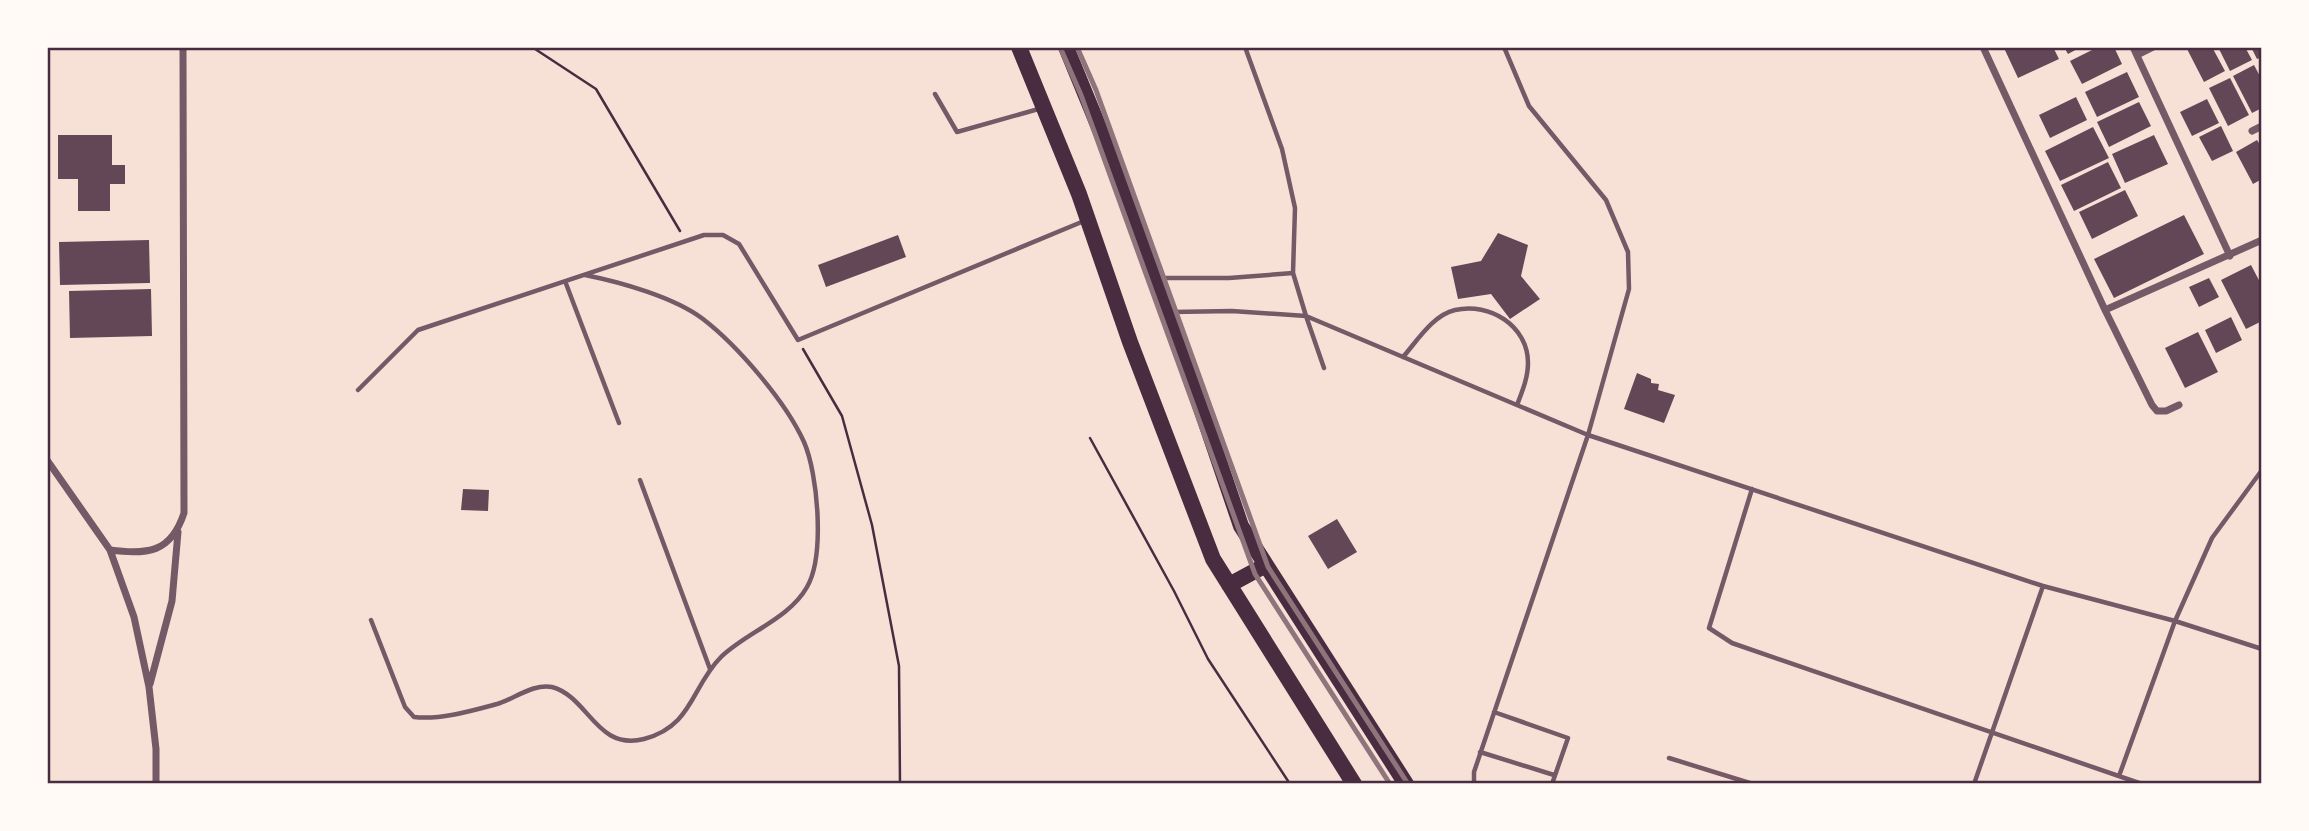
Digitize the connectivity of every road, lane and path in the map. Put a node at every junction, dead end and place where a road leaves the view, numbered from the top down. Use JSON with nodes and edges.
{"nodes":[{"id":1,"x":183,"y":47,"type":"edge"},
{"id":2,"x":532,"y":47,"type":"edge"},
{"id":3,"x":1020,"y":47,"type":"edge"},
{"id":4,"x":1066,"y":47,"type":"edge"},
{"id":5,"x":1245,"y":47,"type":"edge"},
{"id":6,"x":1504,"y":47,"type":"edge"},
{"id":7,"x":1983,"y":47,"type":"edge"},
{"id":8,"x":2154,"y":47,"type":"edge"},
{"id":9,"x":2135,"y":51,"type":"edge"},
{"id":10,"x":935,"y":94,"type":"dead end"},
{"id":11,"x":1044,"y":107,"type":"junction"},
{"id":12,"x":2262,"y":126,"type":"edge"},
{"id":13,"x":2252,"y":131,"type":"dead end"},
{"id":14,"x":1088,"y":220,"type":"junction"},
{"id":15,"x":2262,"y":240,"type":"edge"},
{"id":16,"x":685,"y":241,"type":"junction"},
{"id":17,"x":2230,"y":256,"type":"junction"},
{"id":18,"x":1293,"y":273,"type":"junction"},
{"id":19,"x":585,"y":275,"type":"junction"},
{"id":20,"x":1157,"y":278,"type":"junction"},
{"id":21,"x":565,"y":281,"type":"junction"},
{"id":22,"x":2105,"y":310,"type":"junction"},
{"id":23,"x":1168,"y":312,"type":"junction"},
{"id":24,"x":1306,"y":316,"type":"junction"},
{"id":25,"x":798,"y":340,"type":"junction"},
{"id":26,"x":1403,"y":357,"type":"junction"},
{"id":27,"x":1324,"y":368,"type":"dead end"},
{"id":28,"x":358,"y":390,"type":"dead end"},
{"id":29,"x":1517,"y":405,"type":"junction"},
{"id":30,"x":2179,"y":405,"type":"dead end"},
{"id":31,"x":619,"y":423,"type":"dead end"},
{"id":32,"x":1588,"y":435,"type":"junction"},
{"id":33,"x":1090,"y":438,"type":"dead end"},
{"id":34,"x":47,"y":460,"type":"edge"},
{"id":35,"x":2262,"y":470,"type":"edge"},
{"id":36,"x":640,"y":480,"type":"dead end"},
{"id":37,"x":1752,"y":489,"type":"junction"},
{"id":38,"x":178,"y":531,"type":"junction"},
{"id":39,"x":110,"y":550,"type":"junction"},
{"id":40,"x":1266,"y":565,"type":"junction"},
{"id":41,"x":1229,"y":585,"type":"junction"},
{"id":42,"x":2043,"y":586,"type":"junction"},
{"id":43,"x":371,"y":620,"type":"dead end"},
{"id":44,"x":2175,"y":621,"type":"junction"},
{"id":45,"x":2262,"y":649,"type":"edge"},
{"id":46,"x":711,"y":670,"type":"junction"},
{"id":47,"x":149,"y":687,"type":"junction"},
{"id":48,"x":1494,"y":712,"type":"junction"},
{"id":49,"x":1993,"y":734,"type":"junction"},
{"id":50,"x":1480,"y":752,"type":"junction"},
{"id":51,"x":1669,"y":758,"type":"dead end"},
{"id":52,"x":1554,"y":775,"type":"junction"},
{"id":53,"x":2119,"y":776,"type":"junction"},
{"id":54,"x":156,"y":784,"type":"edge"},
{"id":55,"x":900,"y":784,"type":"edge"},
{"id":56,"x":1290,"y":784,"type":"edge"},
{"id":57,"x":1354,"y":784,"type":"edge"},
{"id":58,"x":1406,"y":784,"type":"edge"},
{"id":59,"x":1474,"y":784,"type":"edge"},
{"id":60,"x":1552,"y":784,"type":"edge"},
{"id":61,"x":1753,"y":784,"type":"edge"},
{"id":62,"x":1975,"y":784,"type":"edge"},
{"id":63,"x":2142,"y":784,"type":"edge"}],
"edges":[{"from":1,"to":38,"type":"street"},
{"from":2,"to":16,"type":"path"},
{"from":3,"to":11,"type":"main road"},
{"from":4,"to":20,"type":"main road"},
{"from":5,"to":18,"type":"lane"},
{"from":6,"to":32,"type":"lane"},
{"from":7,"to":22,"type":"street"},
{"from":8,"to":9,"type":"street"},
{"from":9,"to":17,"type":"street"},
{"from":10,"to":11,"type":"lane"},
{"from":11,"to":14,"type":"main road"},
{"from":12,"to":13,"type":"street"},
{"from":14,"to":25,"type":"lane"},
{"from":14,"to":41,"type":"main road"},
{"from":15,"to":17,"type":"street"},
{"from":16,"to":19,"type":"lane"},
{"from":16,"to":25,"type":"lane"},
{"from":17,"to":22,"type":"street"},
{"from":18,"to":20,"type":"lane"},
{"from":18,"to":24,"type":"lane"},
{"from":19,"to":21,"type":"lane"},
{"from":19,"to":46,"type":"lane"},
{"from":20,"to":23,"type":"main road"},
{"from":21,"to":28,"type":"lane"},
{"from":21,"to":31,"type":"lane"},
{"from":22,"to":30,"type":"street"},
{"from":23,"to":24,"type":"lane"},
{"from":23,"to":40,"type":"main road"},
{"from":24,"to":26,"type":"lane"},
{"from":24,"to":27,"type":"lane"},
{"from":25,"to":55,"type":"path"},
{"from":26,"to":29,"type":"lane"},
{"from":26,"to":29,"type":"lane"},
{"from":29,"to":32,"type":"lane"},
{"from":32,"to":37,"type":"lane"},
{"from":32,"to":48,"type":"lane"},
{"from":33,"to":56,"type":"path"},
{"from":34,"to":39,"type":"street"},
{"from":35,"to":44,"type":"lane"},
{"from":36,"to":46,"type":"lane"},
{"from":37,"to":42,"type":"lane"},
{"from":37,"to":49,"type":"lane"},
{"from":38,"to":39,"type":"street"},
{"from":38,"to":47,"type":"street"},
{"from":39,"to":47,"type":"street"},
{"from":40,"to":41,"type":"main road"},
{"from":40,"to":58,"type":"main road"},
{"from":41,"to":57,"type":"main road"},
{"from":42,"to":44,"type":"lane"},
{"from":42,"to":49,"type":"lane"},
{"from":43,"to":46,"type":"lane"},
{"from":44,"to":45,"type":"lane"},
{"from":44,"to":53,"type":"lane"},
{"from":47,"to":54,"type":"street"},
{"from":48,"to":50,"type":"lane"},
{"from":48,"to":52,"type":"lane"},
{"from":49,"to":53,"type":"lane"},
{"from":49,"to":62,"type":"lane"},
{"from":50,"to":52,"type":"lane"},
{"from":50,"to":59,"type":"lane"},
{"from":51,"to":61,"type":"lane"},
{"from":52,"to":60,"type":"lane"},
{"from":53,"to":63,"type":"lane"}]}
